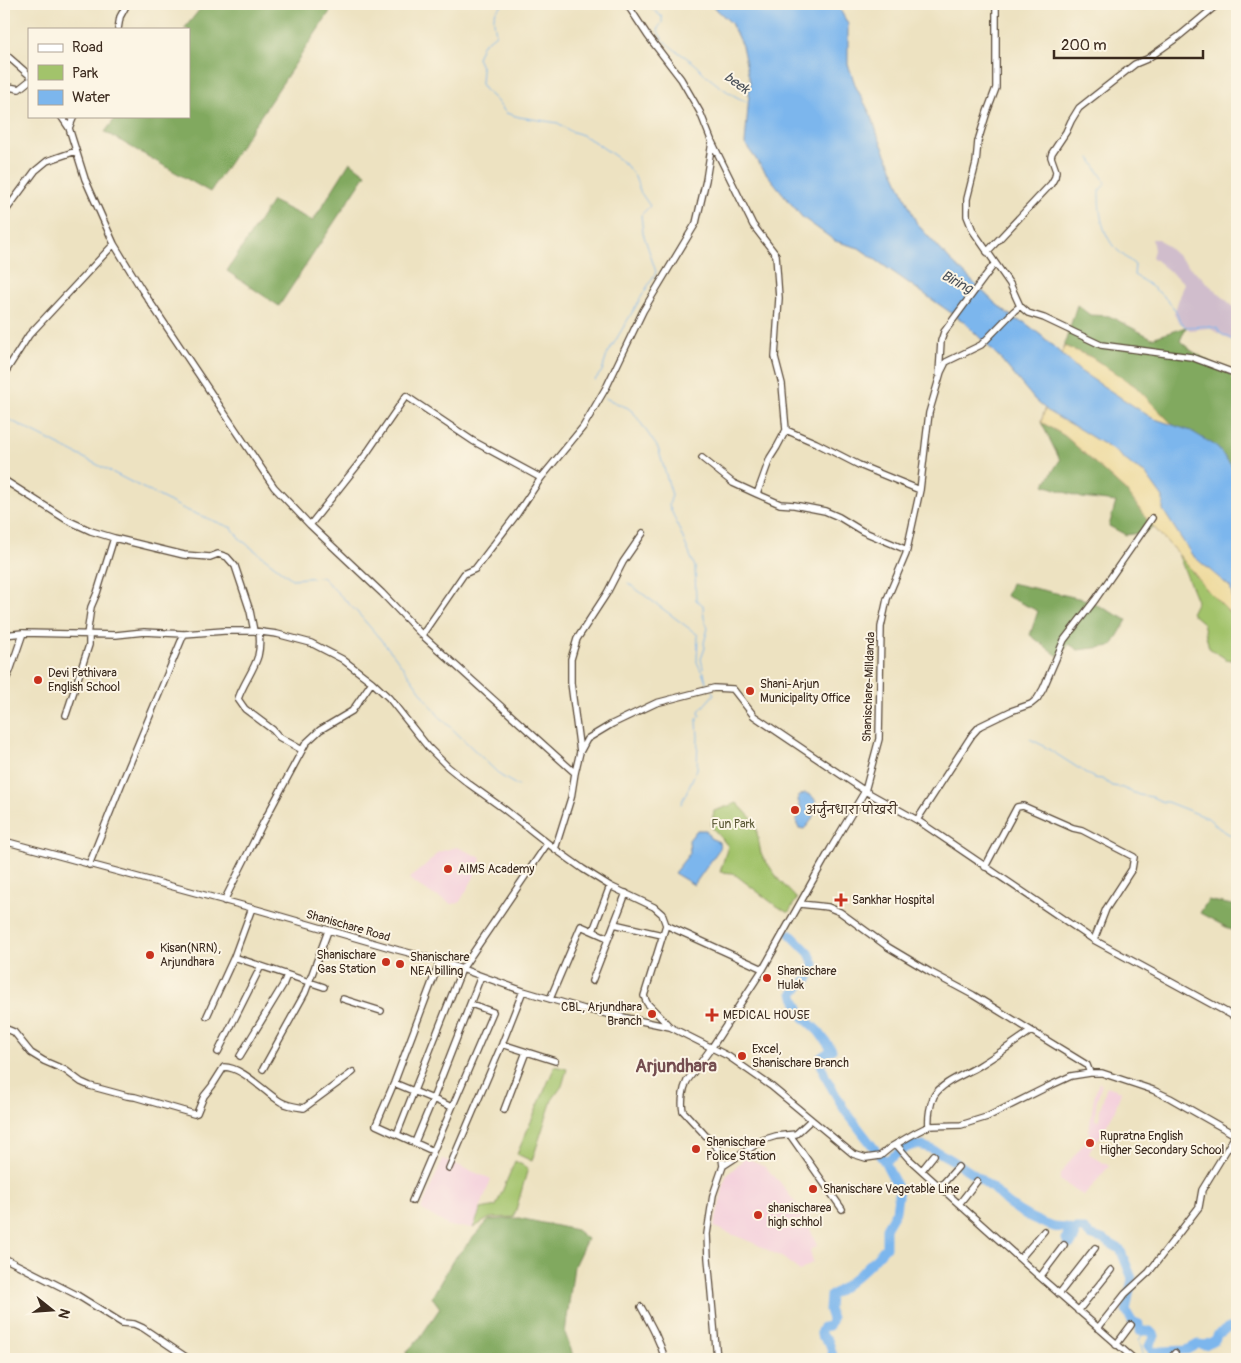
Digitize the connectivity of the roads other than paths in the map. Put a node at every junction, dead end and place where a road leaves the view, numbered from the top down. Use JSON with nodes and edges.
{"nodes":[{"id":1,"x":127,"y":4,"type":"edge"},
{"id":2,"x":627,"y":4,"type":"edge"},
{"id":3,"x":996,"y":4,"type":"edge"},
{"id":4,"x":1218,"y":4,"type":"edge"},
{"id":5,"x":118,"y":28,"type":"edge"},
{"id":6,"x":4,"y":53,"type":"edge"},
{"id":7,"x":28,"y":74,"type":"edge"},
{"id":8,"x":28,"y":83,"type":"edge"},
{"id":9,"x":4,"y":86,"type":"edge"},
{"id":10,"x":62,"y":118,"type":"edge"},
{"id":11,"x":73,"y":118,"type":"edge"},
{"id":12,"x":69,"y":128,"type":"junction"},
{"id":13,"x":712,"y":142,"type":"junction"},
{"id":14,"x":76,"y":151,"type":"junction"},
{"id":15,"x":4,"y":213,"type":"edge"},
{"id":16,"x":114,"y":244,"type":"junction"},
{"id":17,"x":987,"y":252,"type":"junction"},
{"id":18,"x":995,"y":263,"type":"junction"},
{"id":19,"x":1020,"y":306,"type":"junction"},
{"id":20,"x":4,"y":374,"type":"edge"},
{"id":21,"x":1237,"y":374,"type":"edge"},
{"id":22,"x":938,"y":383,"type":"junction"},
{"id":23,"x":786,"y":430,"type":"junction"},
{"id":24,"x":702,"y":458,"type":"dead end"},
{"id":25,"x":541,"y":478,"type":"junction"},
{"id":26,"x":4,"y":480,"type":"edge"},
{"id":27,"x":920,"y":490,"type":"junction"},
{"id":28,"x":757,"y":494,"type":"junction"},
{"id":29,"x":1152,"y":518,"type":"dead end"},
{"id":30,"x":310,"y":525,"type":"junction"},
{"id":31,"x":644,"y":533,"type":"dead end"},
{"id":32,"x":114,"y":538,"type":"junction"},
{"id":33,"x":907,"y":550,"type":"junction"},
{"id":34,"x":257,"y":631,"type":"junction"},
{"id":35,"x":24,"y":633,"type":"junction"},
{"id":36,"x":184,"y":634,"type":"junction"},
{"id":37,"x":4,"y":635,"type":"edge"},
{"id":38,"x":88,"y":635,"type":"junction"},
{"id":39,"x":422,"y":635,"type":"junction"},
{"id":40,"x":372,"y":682,"type":"junction"},
{"id":41,"x":4,"y":683,"type":"edge"},
{"id":42,"x":66,"y":715,"type":"dead end"},
{"id":43,"x":302,"y":750,"type":"junction"},
{"id":44,"x":580,"y":752,"type":"junction"},
{"id":45,"x":574,"y":773,"type":"junction"},
{"id":46,"x":865,"y":791,"type":"junction"},
{"id":47,"x":917,"y":820,"type":"junction"},
{"id":48,"x":4,"y":841,"type":"edge"},
{"id":49,"x":547,"y":844,"type":"junction"},
{"id":50,"x":555,"y":849,"type":"junction"},
{"id":51,"x":90,"y":865,"type":"junction"},
{"id":52,"x":985,"y":866,"type":"junction"},
{"id":53,"x":610,"y":886,"type":"junction"},
{"id":54,"x":626,"y":893,"type":"junction"},
{"id":55,"x":224,"y":901,"type":"junction"},
{"id":56,"x":800,"y":904,"type":"junction"},
{"id":57,"x":252,"y":908,"type":"junction"},
{"id":58,"x":614,"y":924,"type":"junction"},
{"id":59,"x":666,"y":926,"type":"junction"},
{"id":60,"x":328,"y":931,"type":"junction"},
{"id":61,"x":593,"y":931,"type":"junction"},
{"id":62,"x":662,"y":935,"type":"junction"},
{"id":63,"x":608,"y":938,"type":"junction"},
{"id":64,"x":1094,"y":940,"type":"junction"},
{"id":65,"x":234,"y":957,"type":"junction"},
{"id":66,"x":440,"y":961,"type":"junction"},
{"id":67,"x":261,"y":966,"type":"junction"},
{"id":68,"x":763,"y":968,"type":"junction"},
{"id":69,"x":462,"y":969,"type":"junction"},
{"id":70,"x":287,"y":974,"type":"junction"},
{"id":71,"x":482,"y":976,"type":"junction"},
{"id":72,"x":592,"y":981,"type":"dead end"},
{"id":73,"x":310,"y":982,"type":"junction"},
{"id":74,"x":324,"y":987,"type":"dead end"},
{"id":75,"x":523,"y":991,"type":"junction"},
{"id":76,"x":343,"y":998,"type":"dead end"},
{"id":77,"x":550,"y":999,"type":"junction"},
{"id":78,"x":471,"y":1004,"type":"junction"},
{"id":79,"x":381,"y":1011,"type":"dead end"},
{"id":80,"x":207,"y":1016,"type":"dead end"},
{"id":81,"x":1237,"y":1018,"type":"edge"},
{"id":82,"x":670,"y":1027,"type":"junction"},
{"id":83,"x":4,"y":1028,"type":"edge"},
{"id":84,"x":1031,"y":1032,"type":"junction"},
{"id":85,"x":502,"y":1044,"type":"junction"},
{"id":86,"x":712,"y":1047,"type":"junction"},
{"id":87,"x":218,"y":1052,"type":"dead end"},
{"id":88,"x":526,"y":1052,"type":"junction"},
{"id":89,"x":240,"y":1056,"type":"dead end"},
{"id":90,"x":555,"y":1062,"type":"dead end"},
{"id":91,"x":263,"y":1069,"type":"dead end"},
{"id":92,"x":353,"y":1072,"type":"dead end"},
{"id":93,"x":1090,"y":1073,"type":"junction"},
{"id":94,"x":394,"y":1083,"type":"junction"},
{"id":95,"x":414,"y":1092,"type":"junction"},
{"id":96,"x":433,"y":1099,"type":"junction"},
{"id":97,"x":452,"y":1107,"type":"junction"},
{"id":98,"x":504,"y":1110,"type":"dead end"},
{"id":99,"x":811,"y":1120,"type":"junction"},
{"id":100,"x":929,"y":1126,"type":"junction"},
{"id":101,"x":397,"y":1134,"type":"junction"},
{"id":102,"x":790,"y":1135,"type":"junction"},
{"id":103,"x":1236,"y":1136,"type":"edge"},
{"id":104,"x":415,"y":1142,"type":"junction"},
{"id":105,"x":896,"y":1144,"type":"junction"},
{"id":106,"x":433,"y":1150,"type":"junction"},
{"id":107,"x":934,"y":1155,"type":"dead end"},
{"id":108,"x":723,"y":1166,"type":"junction"},
{"id":109,"x":958,"y":1167,"type":"dead end"},
{"id":110,"x":449,"y":1168,"type":"dead end"},
{"id":111,"x":922,"y":1170,"type":"junction"},
{"id":112,"x":977,"y":1181,"type":"dead end"},
{"id":113,"x":940,"y":1187,"type":"junction"},
{"id":114,"x":412,"y":1201,"type":"dead end"},
{"id":115,"x":959,"y":1204,"type":"junction"},
{"id":116,"x":842,"y":1210,"type":"dead end"},
{"id":117,"x":1044,"y":1231,"type":"dead end"},
{"id":118,"x":1064,"y":1245,"type":"dead end"},
{"id":119,"x":1095,"y":1248,"type":"dead end"},
{"id":120,"x":4,"y":1258,"type":"edge"},
{"id":121,"x":1020,"y":1259,"type":"junction"},
{"id":122,"x":1111,"y":1270,"type":"dead end"},
{"id":123,"x":1040,"y":1277,"type":"junction"},
{"id":124,"x":1059,"y":1294,"type":"junction"},
{"id":125,"x":641,"y":1307,"type":"dead end"},
{"id":126,"x":1078,"y":1311,"type":"junction"},
{"id":127,"x":1132,"y":1325,"type":"dead end"},
{"id":128,"x":1098,"y":1328,"type":"junction"},
{"id":129,"x":1116,"y":1345,"type":"junction"},
{"id":130,"x":1175,"y":1353,"type":"dead end"},
{"id":131,"x":189,"y":1359,"type":"edge"},
{"id":132,"x":665,"y":1359,"type":"edge"},
{"id":133,"x":717,"y":1359,"type":"edge"},
{"id":134,"x":1134,"y":1359,"type":"edge"},
{"id":135,"x":1170,"y":1359,"type":"edge"}],
"edges":[{"from":1,"to":5,"type":"street"},
{"from":2,"to":13,"type":"street"},
{"from":3,"to":17,"type":"street"},
{"from":4,"to":17,"type":"street"},
{"from":6,"to":7,"type":"street"},
{"from":8,"to":9,"type":"street"},
{"from":10,"to":12,"type":"street"},
{"from":11,"to":12,"type":"street"},
{"from":12,"to":14,"type":"street"},
{"from":13,"to":23,"type":"street"},
{"from":13,"to":25,"type":"street"},
{"from":14,"to":15,"type":"street"},
{"from":14,"to":16,"type":"street"},
{"from":16,"to":20,"type":"street"},
{"from":16,"to":30,"type":"street"},
{"from":17,"to":18,"type":"street"},
{"from":18,"to":19,"type":"street"},
{"from":18,"to":22,"type":"street"},
{"from":19,"to":21,"type":"street"},
{"from":19,"to":22,"type":"street","name":"Shanischare-Milldanda"},
{"from":22,"to":27,"type":"street","name":"Shanischare-Milldanda"},
{"from":23,"to":27,"type":"street"},
{"from":23,"to":28,"type":"street"},
{"from":24,"to":28,"type":"street"},
{"from":25,"to":30,"type":"street"},
{"from":25,"to":39,"type":"street"},
{"from":26,"to":32,"type":"street"},
{"from":27,"to":33,"type":"street","name":"Shanischare-Milldanda"},
{"from":28,"to":33,"type":"street"},
{"from":29,"to":47,"type":"street"},
{"from":30,"to":39,"type":"street"},
{"from":31,"to":44,"type":"street"},
{"from":32,"to":34,"type":"street"},
{"from":32,"to":38,"type":"street"},
{"from":33,"to":46,"type":"street","name":"Shanischare-Milldanda"},
{"from":34,"to":36,"type":"street"},
{"from":34,"to":40,"type":"street"},
{"from":34,"to":43,"type":"street"},
{"from":35,"to":37,"type":"street"},
{"from":35,"to":38,"type":"street"},
{"from":35,"to":41,"type":"street"},
{"from":36,"to":38,"type":"street"},
{"from":36,"to":51,"type":"street"},
{"from":38,"to":42,"type":"street"},
{"from":39,"to":45,"type":"street"},
{"from":40,"to":43,"type":"street"},
{"from":40,"to":49,"type":"street"},
{"from":43,"to":55,"type":"street"},
{"from":44,"to":45,"type":"street"},
{"from":44,"to":46,"type":"street"},
{"from":45,"to":50,"type":"street"},
{"from":46,"to":47,"type":"street"},
{"from":46,"to":56,"type":"street","name":"Shanischare-Milldanda"},
{"from":47,"to":52,"type":"street"},
{"from":48,"to":51,"type":"street","name":"Shanischare Road"},
{"from":49,"to":50,"type":"street"},
{"from":49,"to":69,"type":"street"},
{"from":50,"to":53,"type":"street"},
{"from":51,"to":55,"type":"street","name":"Shanischare Road"},
{"from":52,"to":64,"type":"street"},
{"from":52,"to":64,"type":"street"},
{"from":53,"to":54,"type":"street"},
{"from":53,"to":61,"type":"street"},
{"from":54,"to":58,"type":"street"},
{"from":54,"to":59,"type":"street"},
{"from":55,"to":57,"type":"street","name":"Shanischare Road"},
{"from":56,"to":68,"type":"street","name":"Shanischare-Milldanda"},
{"from":56,"to":84,"type":"street"},
{"from":57,"to":60,"type":"street","name":"Shanischare Road"},
{"from":57,"to":65,"type":"street"},
{"from":58,"to":62,"type":"street"},
{"from":58,"to":63,"type":"street"},
{"from":59,"to":62,"type":"street"},
{"from":59,"to":68,"type":"street"},
{"from":60,"to":66,"type":"street","name":"Shanischare Road"},
{"from":60,"to":73,"type":"street"},
{"from":61,"to":63,"type":"street"},
{"from":61,"to":77,"type":"street"},
{"from":62,"to":82,"type":"street"},
{"from":63,"to":72,"type":"street"},
{"from":64,"to":81,"type":"street"},
{"from":65,"to":67,"type":"street"},
{"from":65,"to":80,"type":"street"},
{"from":66,"to":69,"type":"street","name":"Shanischare Road"},
{"from":66,"to":94,"type":"street"},
{"from":67,"to":70,"type":"street"},
{"from":67,"to":87,"type":"street"},
{"from":68,"to":86,"type":"street","name":"Shanischare-Milldanda"},
{"from":69,"to":71,"type":"street","name":"Shanischare Road"},
{"from":69,"to":95,"type":"street"},
{"from":70,"to":73,"type":"street"},
{"from":70,"to":89,"type":"street"},
{"from":71,"to":75,"type":"street","name":"Shanischare Road"},
{"from":71,"to":78,"type":"street"},
{"from":73,"to":74,"type":"street"},
{"from":73,"to":91,"type":"street"},
{"from":75,"to":77,"type":"street","name":"Shanischare Road"},
{"from":75,"to":85,"type":"street"},
{"from":76,"to":79,"type":"street"},
{"from":77,"to":82,"type":"street","name":"Shanischare Road"},
{"from":78,"to":96,"type":"street"},
{"from":78,"to":97,"type":"street"},
{"from":82,"to":86,"type":"street","name":"Shanischare Road"},
{"from":83,"to":92,"type":"street"},
{"from":84,"to":93,"type":"street"},
{"from":84,"to":100,"type":"street"},
{"from":85,"to":88,"type":"street"},
{"from":85,"to":110,"type":"street"},
{"from":86,"to":99,"type":"street","name":"Shanischare Road"},
{"from":86,"to":108,"type":"street","name":"Shanischare-Milldanda"},
{"from":88,"to":90,"type":"street"},
{"from":88,"to":98,"type":"street"},
{"from":93,"to":100,"type":"street"},
{"from":93,"to":103,"type":"street"},
{"from":94,"to":95,"type":"street"},
{"from":94,"to":101,"type":"street"},
{"from":95,"to":96,"type":"street"},
{"from":95,"to":101,"type":"street"},
{"from":96,"to":97,"type":"street"},
{"from":96,"to":104,"type":"street"},
{"from":97,"to":106,"type":"street"},
{"from":99,"to":102,"type":"street"},
{"from":99,"to":105,"type":"street","name":"Shanischare Road"},
{"from":100,"to":105,"type":"street","name":"Shanischare Road"},
{"from":101,"to":104,"type":"street"},
{"from":102,"to":108,"type":"street"},
{"from":102,"to":116,"type":"street"},
{"from":103,"to":128,"type":"street"},
{"from":104,"to":106,"type":"street"},
{"from":105,"to":111,"type":"street"},
{"from":106,"to":114,"type":"street"},
{"from":107,"to":111,"type":"street"},
{"from":108,"to":133,"type":"street"},
{"from":109,"to":113,"type":"street"},
{"from":111,"to":113,"type":"street"},
{"from":112,"to":115,"type":"street"},
{"from":113,"to":115,"type":"street"},
{"from":115,"to":121,"type":"street"},
{"from":117,"to":121,"type":"street"},
{"from":118,"to":123,"type":"street"},
{"from":119,"to":124,"type":"street"},
{"from":120,"to":131,"type":"street"},
{"from":121,"to":123,"type":"street"},
{"from":122,"to":126,"type":"street"},
{"from":123,"to":124,"type":"street"},
{"from":124,"to":126,"type":"street"},
{"from":125,"to":132,"type":"street"},
{"from":126,"to":128,"type":"street"},
{"from":127,"to":129,"type":"street"},
{"from":128,"to":129,"type":"street"},
{"from":129,"to":134,"type":"street"},
{"from":130,"to":135,"type":"street"}]}
